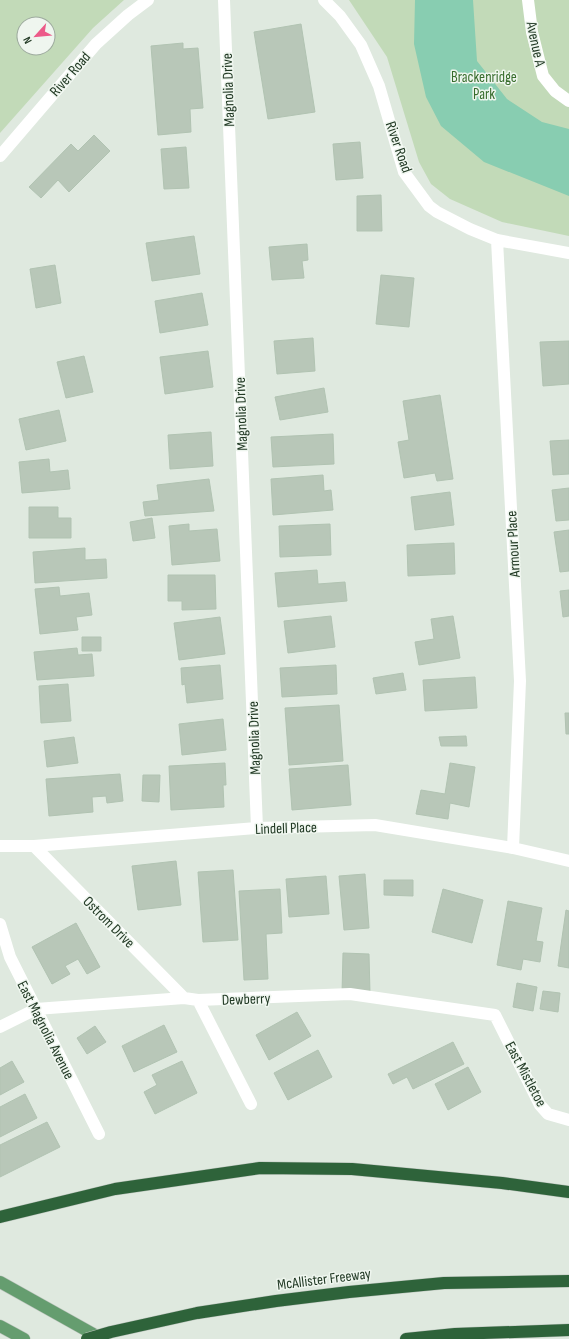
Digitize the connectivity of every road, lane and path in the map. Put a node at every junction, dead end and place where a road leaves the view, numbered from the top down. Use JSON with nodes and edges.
{"nodes":[{"id":1,"x":148,"y":0,"type":"edge"},
{"id":2,"x":224,"y":0,"type":"edge"},
{"id":3,"x":324,"y":0,"type":"edge"},
{"id":4,"x":528,"y":0,"type":"edge"},
{"id":5,"x":569,"y":101,"type":"edge"},
{"id":6,"x":0,"y":156,"type":"edge"},
{"id":7,"x":497,"y":240,"type":"junction"},
{"id":8,"x":569,"y":253,"type":"edge"},
{"id":9,"x":257,"y":828,"type":"junction"},
{"id":10,"x":0,"y":846,"type":"edge"},
{"id":11,"x":34,"y":846,"type":"junction"},
{"id":12,"x":513,"y":848,"type":"junction"},
{"id":13,"x":569,"y":862,"type":"edge"},
{"id":14,"x":0,"y":924,"type":"edge"},
{"id":15,"x":184,"y":998,"type":"junction"},
{"id":16,"x":198,"y":1000,"type":"junction"},
{"id":17,"x":36,"y":1009,"type":"junction"},
{"id":18,"x":495,"y":1015,"type":"joint"},
{"id":19,"x":0,"y":1027,"type":"edge"},
{"id":20,"x":251,"y":1104,"type":"dead end"},
{"id":21,"x":569,"y":1120,"type":"edge"},
{"id":22,"x":99,"y":1134,"type":"dead end"},
{"id":23,"x":569,"y":1192,"type":"edge"},
{"id":24,"x":0,"y":1217,"type":"edge"},
{"id":25,"x":569,"y":1281,"type":"edge"},
{"id":26,"x":0,"y":1282,"type":"edge"},
{"id":27,"x":0,"y":1326,"type":"edge"},
{"id":28,"x":569,"y":1330,"type":"edge"},
{"id":29,"x":24,"y":1339,"type":"edge"},
{"id":30,"x":87,"y":1339,"type":"edge"},
{"id":31,"x":102,"y":1339,"type":"edge"},
{"id":32,"x":406,"y":1339,"type":"edge"}],
"edges":[{"from":1,"to":6,"type":"street","name":"River Road"},
{"from":2,"to":9,"type":"street","name":"Magnolia Drive"},
{"from":3,"to":7,"type":"street","name":"River Road"},
{"from":4,"to":5,"type":"street","name":"Avenue A"},
{"from":7,"to":8,"type":"street","name":"River Road"},
{"from":7,"to":12,"type":"street","name":"Armour Place"},
{"from":9,"to":11,"type":"street","name":"Lindell Place"},
{"from":9,"to":12,"type":"street","name":"Lindell Place"},
{"from":10,"to":11,"type":"street","name":"Lindell Place"},
{"from":11,"to":15,"type":"street","name":"Ostrom Drive"},
{"from":12,"to":13,"type":"street","name":"Lindell Place"},
{"from":14,"to":17,"type":"street","name":"East Magnolia Avenue"},
{"from":15,"to":16,"type":"street","name":"Dewberry"},
{"from":15,"to":17,"type":"street","name":"Dewberry"},
{"from":16,"to":18,"type":"street","name":"Dewberry"},
{"from":16,"to":20,"type":"street"},
{"from":17,"to":19,"type":"street","name":"Dewberry"},
{"from":17,"to":22,"type":"street","name":"East Magnolia Avenue"},
{"from":18,"to":21,"type":"street","name":"East Mistletoe"},
{"from":23,"to":24,"type":"highway"},
{"from":25,"to":30,"type":"highway","name":"McAllister Freeway","bridge":true},
{"from":26,"to":31,"type":"main road"},
{"from":27,"to":29,"type":"main road"},
{"from":28,"to":32,"type":"highway"}]}
